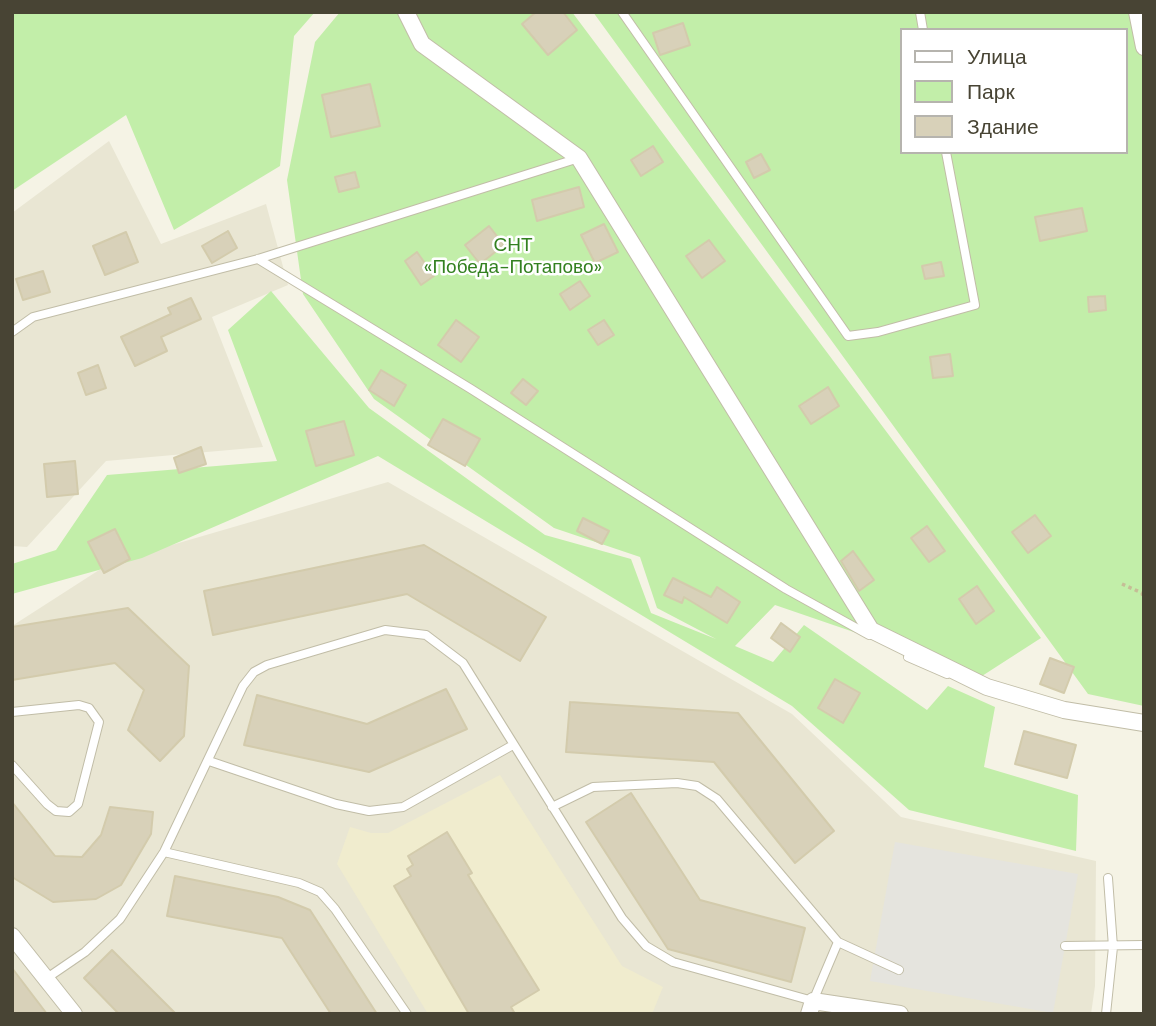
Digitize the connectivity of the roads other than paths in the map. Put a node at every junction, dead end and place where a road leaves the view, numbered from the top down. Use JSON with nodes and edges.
{"nodes":[{"id":1,"x":406,"y":12,"type":"edge"},
{"id":2,"x":622,"y":12,"type":"edge"},
{"id":3,"x":1140,"y":18,"type":"edge"},
{"id":4,"x":1144,"y":47,"type":"edge"},
{"id":5,"x":946,"y":154,"type":"edge"},
{"id":6,"x":579,"y":158,"type":"junction"},
{"id":7,"x":257,"y":259,"type":"junction"},
{"id":8,"x":12,"y":332,"type":"edge"},
{"id":9,"x":987,"y":687,"type":"junction"},
{"id":10,"x":12,"y":712,"type":"edge"},
{"id":11,"x":1144,"y":723,"type":"edge"},
{"id":12,"x":513,"y":745,"type":"junction"},
{"id":13,"x":209,"y":761,"type":"junction"},
{"id":14,"x":12,"y":765,"type":"edge"},
{"id":15,"x":552,"y":807,"type":"junction"},
{"id":16,"x":164,"y":852,"type":"junction"},
{"id":17,"x":1108,"y":878,"type":"dead end"},
{"id":18,"x":12,"y":936,"type":"edge"},
{"id":19,"x":838,"y":942,"type":"junction"},
{"id":20,"x":1065,"y":946,"type":"dead end"},
{"id":21,"x":1144,"y":946,"type":"edge"},
{"id":22,"x":1113,"y":947,"type":"junction"},
{"id":23,"x":899,"y":970,"type":"dead end"},
{"id":24,"x":47,"y":978,"type":"junction"},
{"id":25,"x":811,"y":1008,"type":"edge"},
{"id":26,"x":74,"y":1014,"type":"edge"},
{"id":27,"x":407,"y":1014,"type":"edge"},
{"id":28,"x":900,"y":1014,"type":"edge"},
{"id":29,"x":1106,"y":1014,"type":"edge"}],
"edges":[{"from":1,"to":6,"type":"street"},
{"from":2,"to":5,"type":"lane"},
{"from":3,"to":4,"type":"street"},
{"from":6,"to":7,"type":"lane"},
{"from":6,"to":9,"type":"street"},
{"from":7,"to":8,"type":"lane"},
{"from":7,"to":9,"type":"lane"},
{"from":9,"to":11,"type":"street"},
{"from":10,"to":14,"type":"lane"},
{"from":12,"to":13,"type":"lane"},
{"from":12,"to":13,"type":"lane"},
{"from":12,"to":15,"type":"lane"},
{"from":13,"to":16,"type":"lane"},
{"from":15,"to":19,"type":"lane"},
{"from":15,"to":25,"type":"lane"},
{"from":16,"to":24,"type":"lane"},
{"from":16,"to":27,"type":"lane"},
{"from":17,"to":22,"type":"lane"},
{"from":18,"to":24,"type":"street"},
{"from":19,"to":23,"type":"lane"},
{"from":19,"to":25,"type":"lane"},
{"from":20,"to":22,"type":"lane"},
{"from":21,"to":22,"type":"lane"},
{"from":22,"to":29,"type":"lane"},
{"from":24,"to":26,"type":"street"},
{"from":25,"to":28,"type":"street"}]}
